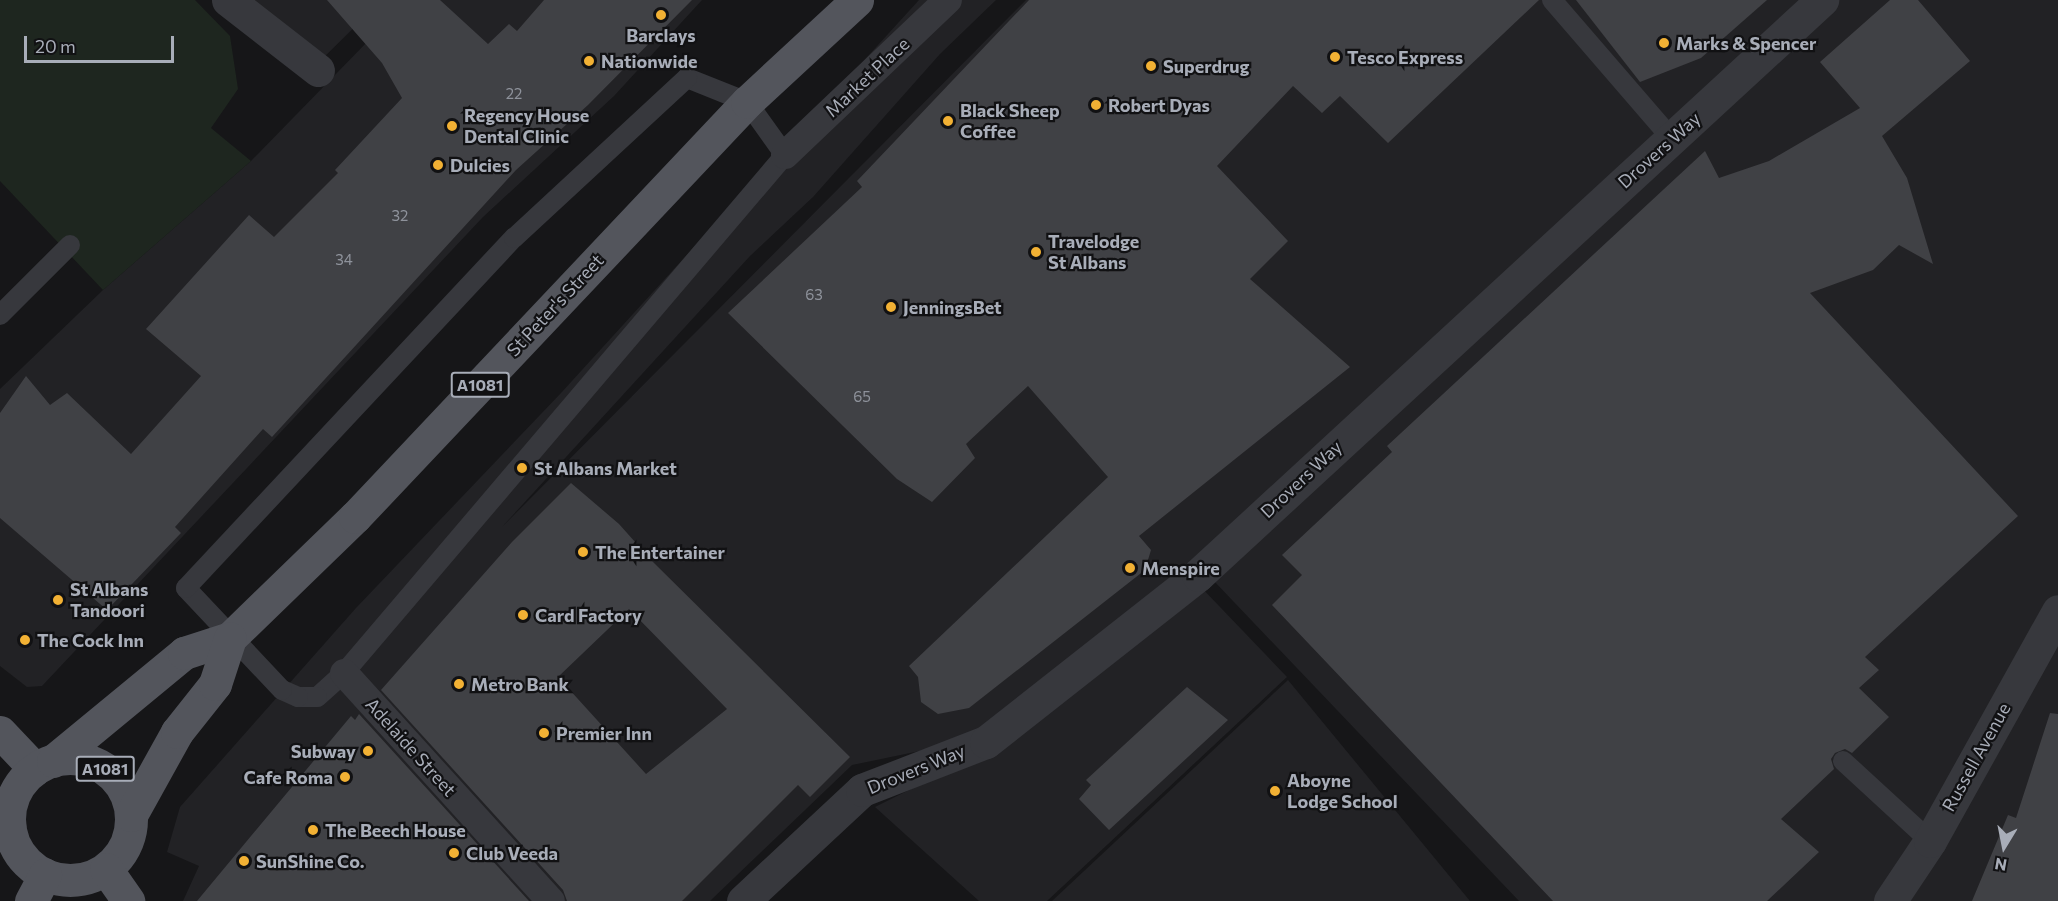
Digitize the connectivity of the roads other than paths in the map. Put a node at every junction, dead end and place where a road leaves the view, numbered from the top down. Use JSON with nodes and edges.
{"nodes":[{"id":1,"x":228,"y":0,"type":"edge"},
{"id":2,"x":857,"y":0,"type":"edge"},
{"id":3,"x":948,"y":0,"type":"edge"},
{"id":4,"x":1552,"y":0,"type":"edge"},
{"id":5,"x":1822,"y":0,"type":"edge"},
{"id":6,"x":318,"y":70,"type":"dead end"},
{"id":7,"x":747,"y":102,"type":"junction"},
{"id":8,"x":1671,"y":138,"type":"junction"},
{"id":9,"x":785,"y":154,"type":"junction"},
{"id":10,"x":70,"y":245,"type":"dead end"},
{"id":11,"x":0,"y":315,"type":"edge"},
{"id":12,"x":2055,"y":625,"type":"edge"},
{"id":13,"x":230,"y":638,"type":"junction"},
{"id":14,"x":344,"y":673,"type":"junction"},
{"id":15,"x":0,"y":732,"type":"edge"},
{"id":16,"x":1843,"y":761,"type":"dead end"},
{"id":17,"x":44,"y":765,"type":"junction"},
{"id":18,"x":131,"y":815,"type":"junction"},
{"id":19,"x":5,"y":829,"type":"edge"},
{"id":20,"x":1930,"y":841,"type":"junction"},
{"id":21,"x":106,"y":869,"type":"junction"},
{"id":22,"x":38,"y":888,"type":"edge"},
{"id":23,"x":128,"y":901,"type":"edge"},
{"id":24,"x":550,"y":901,"type":"edge"},
{"id":25,"x":743,"y":901,"type":"edge"},
{"id":26,"x":1890,"y":901,"type":"edge"}],
"edges":[{"from":1,"to":6,"type":"street"},
{"from":2,"to":7,"type":"main road","name":"St Peter's Street","number":"A1081"},
{"from":3,"to":9,"type":"street","name":"Market Place"},
{"from":4,"to":8,"type":"lane"},
{"from":5,"to":8,"type":"street","name":"Drovers Way"},
{"from":7,"to":9,"type":"lane"},
{"from":7,"to":13,"type":"main road","name":"St Peter's Street","number":"A1081"},
{"from":7,"to":13,"type":"lane"},
{"from":8,"to":25,"type":"street","name":"Drovers Way"},
{"from":9,"to":14,"type":"lane"},
{"from":10,"to":11,"type":"lane"},
{"from":12,"to":20,"type":"street","name":"Russell Avenue"},
{"from":13,"to":14,"type":"lane"},
{"from":13,"to":17,"type":"main road","name":"St Peter's Street","number":"A1081"},
{"from":13,"to":18,"type":"main road","name":"St Peter's Street","number":"A1081"},
{"from":14,"to":24,"type":"street","name":"Adelaide Street"},
{"from":15,"to":17,"type":"main road"},
{"from":16,"to":20,"type":"lane"},
{"from":17,"to":18,"type":"main road","number":"A1081"},
{"from":17,"to":19,"type":"main road","number":"A1081"},
{"from":18,"to":21,"type":"main road","number":"A1081"},
{"from":19,"to":22,"type":"main road","number":"A1081"},
{"from":20,"to":26,"type":"street","name":"Russell Avenue"},
{"from":21,"to":22,"type":"main road","number":"A1081"},
{"from":21,"to":23,"type":"main road"}]}
